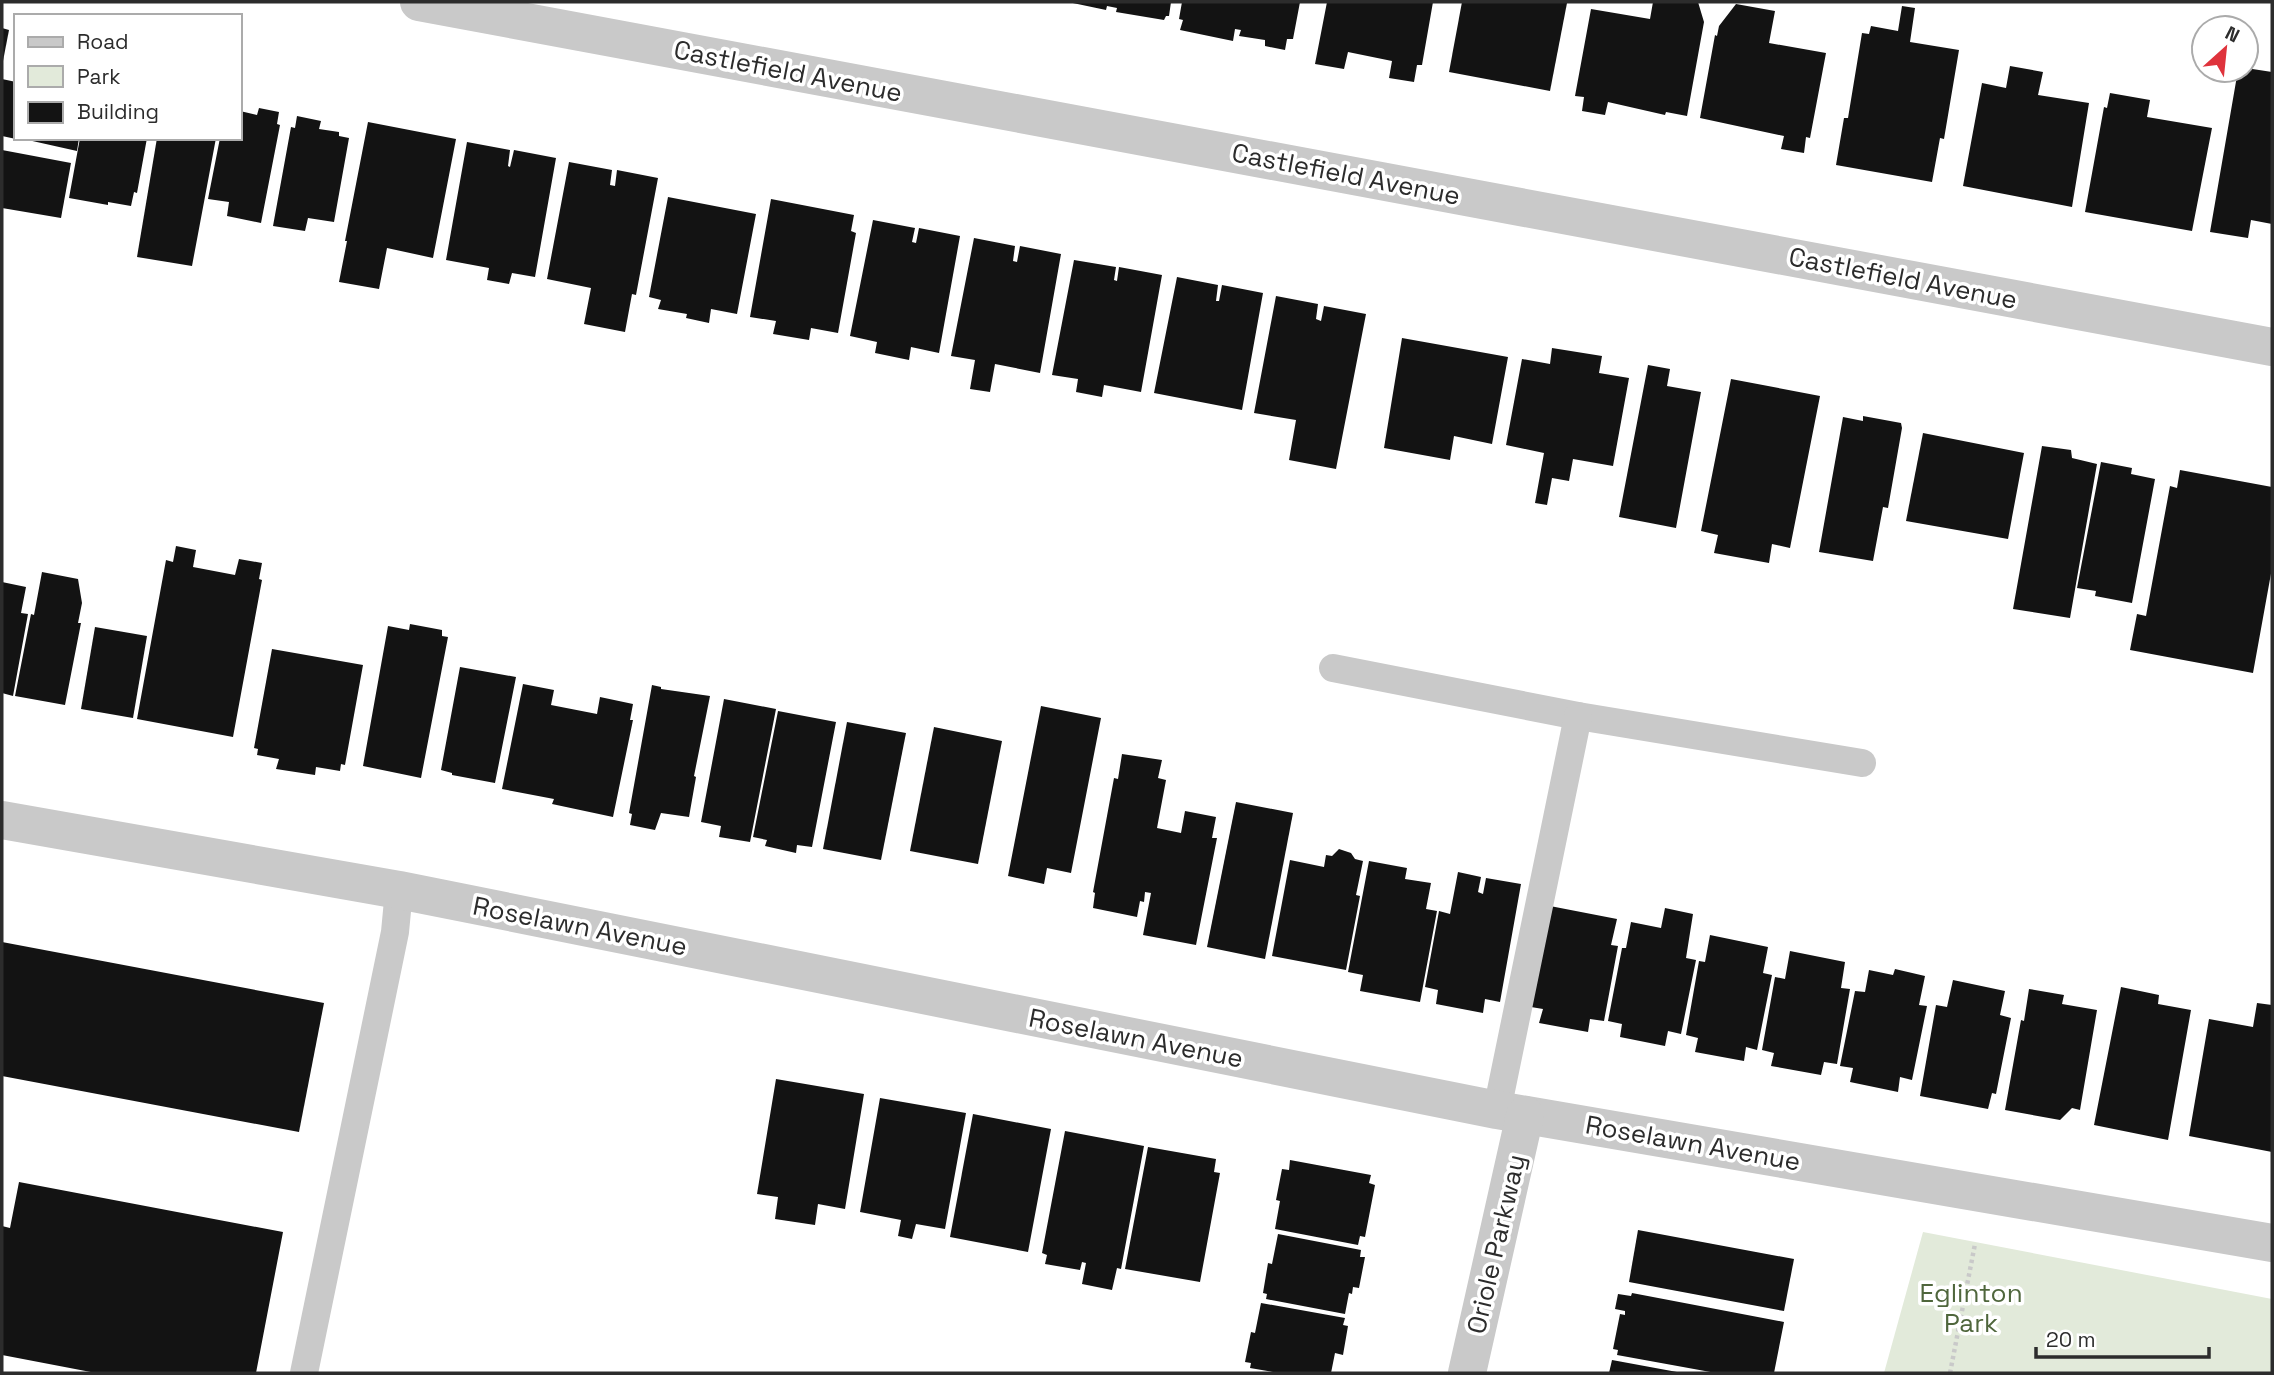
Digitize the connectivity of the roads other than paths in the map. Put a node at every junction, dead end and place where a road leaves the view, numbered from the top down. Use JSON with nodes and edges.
{"nodes":[{"id":1,"x":419,"y":2,"type":"edge"},
{"id":2,"x":2272,"y":347,"type":"edge"},
{"id":3,"x":1333,"y":668,"type":"dead end"},
{"id":4,"x":1578,"y":716,"type":"junction"},
{"id":5,"x":1862,"y":763,"type":"dead end"},
{"id":6,"x":2,"y":820,"type":"edge"},
{"id":7,"x":399,"y":890,"type":"junction"},
{"id":8,"x":1511,"y":1112,"type":"junction"},
{"id":9,"x":2272,"y":1243,"type":"edge"},
{"id":10,"x":304,"y":1373,"type":"edge"},
{"id":11,"x":1467,"y":1373,"type":"edge"}],
"edges":[{"from":1,"to":2,"type":"street","name":"Castlefield Avenue"},
{"from":3,"to":4,"type":"lane"},
{"from":4,"to":5,"type":"lane"},
{"from":4,"to":8,"type":"lane"},
{"from":6,"to":7,"type":"street","name":"Roselawn Avenue"},
{"from":7,"to":8,"type":"street","name":"Roselawn Avenue"},
{"from":7,"to":10,"type":"lane"},
{"from":8,"to":9,"type":"street","name":"Roselawn Avenue"},
{"from":8,"to":11,"type":"street","name":"Oriole Parkway"}]}
